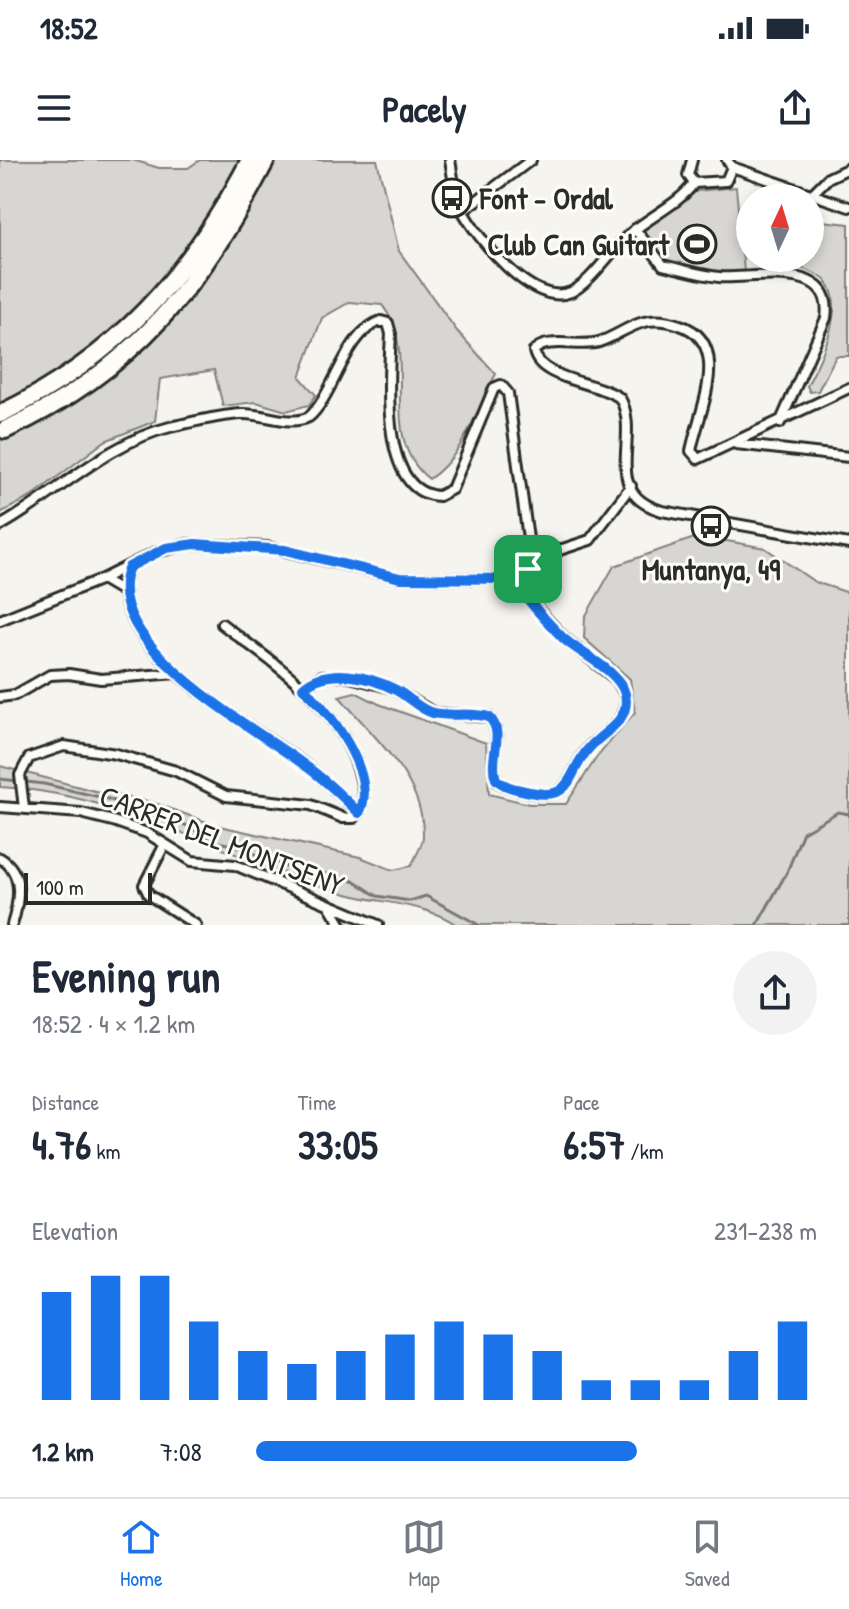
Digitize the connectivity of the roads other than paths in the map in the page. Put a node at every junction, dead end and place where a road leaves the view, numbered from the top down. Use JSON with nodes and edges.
{"nodes":[{"id":1,"x":250,"y":160,"type":"edge"},
{"id":2,"x":266,"y":160,"type":"edge"},
{"id":3,"x":450,"y":160,"type":"edge"},
{"id":4,"x":531,"y":160,"type":"edge"},
{"id":5,"x":688,"y":161,"type":"edge"},
{"id":6,"x":730,"y":164,"type":"edge"},
{"id":7,"x":849,"y":168,"type":"edge"},
{"id":8,"x":694,"y":183,"type":"junction"},
{"id":9,"x":782,"y":184,"type":"edge"},
{"id":10,"x":822,"y":184,"type":"edge"},
{"id":11,"x":824,"y":199,"type":"edge"},
{"id":12,"x":849,"y":207,"type":"edge"},
{"id":13,"x":463,"y":211,"type":"junction"},
{"id":14,"x":635,"y":229,"type":"junction"},
{"id":15,"x":849,"y":388,"type":"edge"},
{"id":16,"x":837,"y":395,"type":"junction"},
{"id":17,"x":849,"y":396,"type":"edge"},
{"id":18,"x":2,"y":422,"type":"edge"},
{"id":19,"x":780,"y":423,"type":"junction"},
{"id":20,"x":735,"y":444,"type":"junction"},
{"id":21,"x":849,"y":457,"type":"edge"},
{"id":22,"x":631,"y":486,"type":"junction"},
{"id":23,"x":0,"y":526,"type":"edge"},
{"id":24,"x":849,"y":544,"type":"edge"},
{"id":25,"x":529,"y":564,"type":"junction"},
{"id":26,"x":129,"y":567,"type":"junction"},
{"id":27,"x":102,"y":579,"type":"junction"},
{"id":28,"x":510,"y":579,"type":"junction"},
{"id":29,"x":124,"y":592,"type":"junction"},
{"id":30,"x":526,"y":597,"type":"junction"},
{"id":31,"x":0,"y":620,"type":"edge"},
{"id":32,"x":222,"y":624,"type":"dead end"},
{"id":33,"x":177,"y":673,"type":"junction"},
{"id":34,"x":303,"y":688,"type":"junction"},
{"id":35,"x":0,"y":697,"type":"edge"},
{"id":36,"x":0,"y":807,"type":"edge"},
{"id":37,"x":24,"y":808,"type":"junction"},
{"id":38,"x":359,"y":813,"type":"junction"},
{"id":39,"x":165,"y":844,"type":"junction"},
{"id":40,"x":0,"y":858,"type":"edge"},
{"id":41,"x":329,"y":905,"type":"junction"},
{"id":42,"x":12,"y":925,"type":"edge"},
{"id":43,"x":196,"y":925,"type":"edge"},
{"id":44,"x":341,"y":925,"type":"edge"},
{"id":45,"x":378,"y":925,"type":"edge"}],
"edges":[{"from":1,"to":18,"type":"highway"},
{"from":2,"to":18,"type":"highway"},
{"from":3,"to":13,"type":"street"},
{"from":4,"to":13,"type":"street"},
{"from":5,"to":8,"type":"street"},
{"from":6,"to":8,"type":"street"},
{"from":6,"to":9,"type":"street"},
{"from":7,"to":10,"type":"street"},
{"from":8,"to":14,"type":"street"},
{"from":11,"to":12,"type":"street"},
{"from":13,"to":14,"type":"street"},
{"from":14,"to":19,"type":"street"},
{"from":15,"to":16,"type":"street"},
{"from":16,"to":17,"type":"street"},
{"from":16,"to":19,"type":"street"},
{"from":19,"to":20,"type":"street"},
{"from":20,"to":21,"type":"street"},
{"from":20,"to":22,"type":"street"},
{"from":22,"to":24,"type":"street"},
{"from":22,"to":25,"type":"street"},
{"from":23,"to":25,"type":"street"},
{"from":25,"to":28,"type":"street"},
{"from":25,"to":30,"type":"street"},
{"from":26,"to":27,"type":"street"},
{"from":26,"to":28,"type":"street"},
{"from":26,"to":29,"type":"street"},
{"from":27,"to":29,"type":"street"},
{"from":27,"to":31,"type":"street"},
{"from":28,"to":30,"type":"street"},
{"from":29,"to":33,"type":"street"},
{"from":30,"to":34,"type":"street"},
{"from":32,"to":34,"type":"street"},
{"from":33,"to":35,"type":"street"},
{"from":33,"to":38,"type":"street"},
{"from":34,"to":38,"type":"street"},
{"from":36,"to":37,"type":"street","name":"CARRER DEL MONTSENY"},
{"from":37,"to":38,"type":"street"},
{"from":37,"to":39,"type":"street","name":"CARRER DEL MONTSENY"},
{"from":39,"to":41,"type":"street","name":"CARRER DEL MONTSENY"},
{"from":39,"to":43,"type":"street"},
{"from":40,"to":42,"type":"street"},
{"from":41,"to":44,"type":"street"},
{"from":41,"to":45,"type":"street","name":"CARRER DEL MONTSENY"}]}
